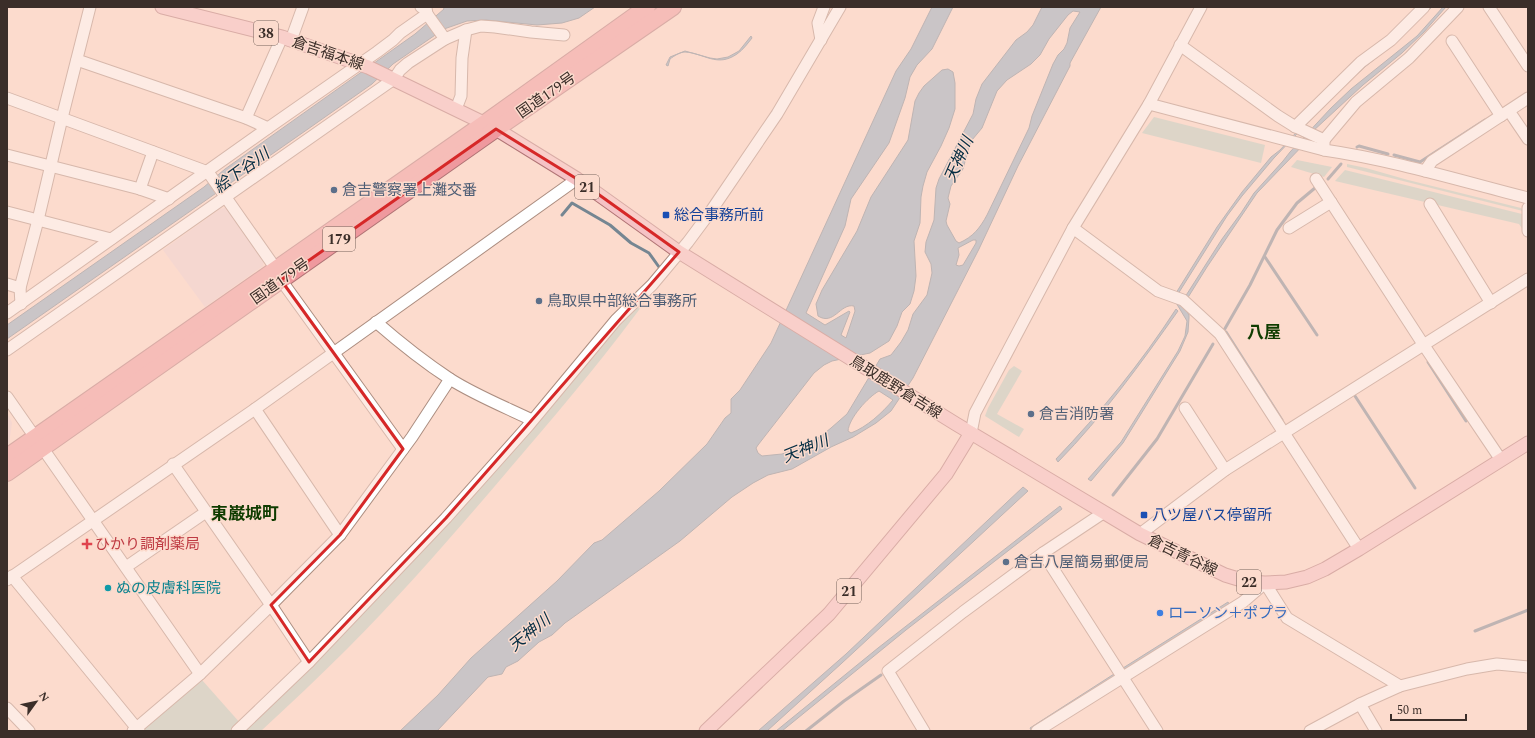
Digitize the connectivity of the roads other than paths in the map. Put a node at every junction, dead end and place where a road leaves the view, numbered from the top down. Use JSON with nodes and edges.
{"nodes":[{"id":1,"x":90,"y":7,"type":"edge"},
{"id":2,"x":162,"y":7,"type":"edge"},
{"id":3,"x":303,"y":7,"type":"edge"},
{"id":4,"x":647,"y":7,"type":"edge"},
{"id":5,"x":673,"y":7,"type":"edge"},
{"id":6,"x":824,"y":7,"type":"edge"},
{"id":7,"x":840,"y":7,"type":"edge"},
{"id":8,"x":1201,"y":7,"type":"edge"},
{"id":9,"x":1424,"y":7,"type":"edge"},
{"id":10,"x":1458,"y":7,"type":"edge"},
{"id":11,"x":1489,"y":7,"type":"edge"},
{"id":12,"x":425,"y":9,"type":"edge"},
{"id":13,"x":466,"y":30,"type":"junction"},
{"id":14,"x":564,"y":35,"type":"dead end"},
{"id":15,"x":286,"y":39,"type":"junction"},
{"id":16,"x":445,"y":39,"type":"junction"},
{"id":17,"x":821,"y":40,"type":"junction"},
{"id":18,"x":1452,"y":41,"type":"dead end"},
{"id":19,"x":1180,"y":45,"type":"junction"},
{"id":20,"x":77,"y":60,"type":"junction"},
{"id":21,"x":364,"y":65,"type":"junction"},
{"id":22,"x":1528,"y":66,"type":"edge"},
{"id":23,"x":392,"y":78,"type":"junction"},
{"id":24,"x":7,"y":98,"type":"edge"},
{"id":25,"x":1528,"y":98,"type":"edge"},
{"id":26,"x":1149,"y":104,"type":"junction"},
{"id":27,"x":456,"y":109,"type":"junction"},
{"id":28,"x":1505,"y":113,"type":"junction"},
{"id":29,"x":62,"y":118,"type":"junction"},
{"id":30,"x":246,"y":118,"type":"junction"},
{"id":31,"x":491,"y":126,"type":"junction"},
{"id":32,"x":1295,"y":127,"type":"junction"},
{"id":33,"x":268,"y":128,"type":"junction"},
{"id":34,"x":1528,"y":139,"type":"edge"},
{"id":35,"x":1324,"y":145,"type":"junction"},
{"id":36,"x":153,"y":152,"type":"junction"},
{"id":37,"x":7,"y":155,"type":"edge"},
{"id":38,"x":50,"y":165,"type":"junction"},
{"id":39,"x":1425,"y":171,"type":"junction"},
{"id":40,"x":210,"y":174,"type":"junction"},
{"id":41,"x":577,"y":179,"type":"junction"},
{"id":42,"x":1316,"y":179,"type":"dead end"},
{"id":43,"x":140,"y":189,"type":"junction"},
{"id":44,"x":224,"y":195,"type":"junction"},
{"id":45,"x":1528,"y":198,"type":"edge"},
{"id":46,"x":169,"y":199,"type":"junction"},
{"id":47,"x":1331,"y":202,"type":"junction"},
{"id":48,"x":1430,"y":204,"type":"dead end"},
{"id":49,"x":1528,"y":208,"type":"edge"},
{"id":50,"x":7,"y":212,"type":"edge"},
{"id":51,"x":38,"y":220,"type":"junction"},
{"id":52,"x":1074,"y":228,"type":"junction"},
{"id":53,"x":1289,"y":228,"type":"dead end"},
{"id":54,"x":1528,"y":231,"type":"edge"},
{"id":55,"x":111,"y":239,"type":"junction"},
{"id":56,"x":682,"y":254,"type":"junction"},
{"id":57,"x":279,"y":275,"type":"junction"},
{"id":58,"x":1528,"y":279,"type":"edge"},
{"id":59,"x":7,"y":284,"type":"edge"},
{"id":60,"x":20,"y":288,"type":"junction"},
{"id":61,"x":1491,"y":303,"type":"junction"},
{"id":62,"x":21,"y":304,"type":"junction"},
{"id":63,"x":7,"y":313,"type":"edge"},
{"id":64,"x":376,"y":322,"type":"junction"},
{"id":65,"x":1423,"y":344,"type":"junction"},
{"id":66,"x":7,"y":350,"type":"edge"},
{"id":67,"x":333,"y":352,"type":"junction"},
{"id":68,"x":450,"y":379,"type":"junction"},
{"id":69,"x":7,"y":397,"type":"edge"},
{"id":70,"x":1186,"y":408,"type":"dead end"},
{"id":71,"x":255,"y":409,"type":"junction"},
{"id":72,"x":532,"y":420,"type":"junction"},
{"id":73,"x":971,"y":433,"type":"junction"},
{"id":74,"x":1284,"y":433,"type":"junction"},
{"id":75,"x":38,"y":443,"type":"junction"},
{"id":76,"x":1528,"y":443,"type":"edge"},
{"id":77,"x":403,"y":449,"type":"junction"},
{"id":78,"x":7,"y":457,"type":"edge"},
{"id":79,"x":1501,"y":460,"type":"junction"},
{"id":80,"x":173,"y":464,"type":"junction"},
{"id":81,"x":1225,"y":470,"type":"junction"},
{"id":82,"x":7,"y":473,"type":"edge"},
{"id":83,"x":206,"y":512,"type":"junction"},
{"id":84,"x":1103,"y":513,"type":"junction"},
{"id":85,"x":94,"y":520,"type":"junction"},
{"id":86,"x":340,"y":534,"type":"junction"},
{"id":87,"x":1140,"y":534,"type":"junction"},
{"id":88,"x":1359,"y":549,"type":"junction"},
{"id":89,"x":1042,"y":553,"type":"junction"},
{"id":90,"x":126,"y":567,"type":"junction"},
{"id":91,"x":9,"y":578,"type":"edge"},
{"id":92,"x":1265,"y":583,"type":"junction"},
{"id":93,"x":271,"y":605,"type":"junction"},
{"id":94,"x":309,"y":662,"type":"junction"},
{"id":95,"x":1528,"y":668,"type":"edge"},
{"id":96,"x":200,"y":674,"type":"junction"},
{"id":97,"x":1122,"y":677,"type":"junction"},
{"id":98,"x":1400,"y":686,"type":"junction"},
{"id":99,"x":1360,"y":704,"type":"junction"},
{"id":100,"x":7,"y":708,"type":"edge"},
{"id":101,"x":136,"y":730,"type":"edge"},
{"id":102,"x":29,"y":731,"type":"edge"},
{"id":103,"x":237,"y":731,"type":"edge"},
{"id":104,"x":706,"y":731,"type":"edge"},
{"id":105,"x":924,"y":731,"type":"edge"},
{"id":106,"x":1037,"y":731,"type":"edge"},
{"id":107,"x":1158,"y":731,"type":"edge"},
{"id":108,"x":1310,"y":731,"type":"edge"},
{"id":109,"x":1376,"y":731,"type":"edge"}],
"edges":[{"from":1,"to":20,"type":"street"},
{"from":2,"to":15,"type":"main road","name":"倉吉福本線","number":"38"},
{"from":3,"to":15,"type":"street"},
{"from":4,"to":31,"type":"highway","name":"国道179号","number":"179"},
{"from":5,"to":31,"type":"highway","name":"国道179号","number":"179"},
{"from":6,"to":17,"type":"street"},
{"from":7,"to":17,"type":"street"},
{"from":8,"to":19,"type":"street"},
{"from":9,"to":32,"type":"street"},
{"from":10,"to":35,"type":"street"},
{"from":11,"to":22,"type":"street"},
{"from":12,"to":16,"type":"street"},
{"from":12,"to":21,"type":"street"},
{"from":13,"to":14,"type":"street"},
{"from":13,"to":16,"type":"street"},
{"from":13,"to":27,"type":"street"},
{"from":15,"to":21,"type":"main road","name":"倉吉福本線","number":"38"},
{"from":15,"to":30,"type":"street"},
{"from":16,"to":23,"type":"street"},
{"from":17,"to":56,"type":"street"},
{"from":18,"to":28,"type":"street"},
{"from":19,"to":26,"type":"street"},
{"from":19,"to":32,"type":"street"},
{"from":20,"to":29,"type":"street"},
{"from":20,"to":30,"type":"street"},
{"from":21,"to":23,"type":"main road","name":"倉吉福本線","number":"38"},
{"from":21,"to":33,"type":"street"},
{"from":23,"to":27,"type":"main road","name":"倉吉福本線","number":"38"},
{"from":23,"to":44,"type":"street"},
{"from":24,"to":29,"type":"street"},
{"from":25,"to":28,"type":"street"},
{"from":26,"to":35,"type":"street"},
{"from":26,"to":52,"type":"street"},
{"from":27,"to":31,"type":"main road","name":"倉吉福本線","number":"38"},
{"from":28,"to":34,"type":"street"},
{"from":28,"to":39,"type":"street"},
{"from":29,"to":36,"type":"street"},
{"from":29,"to":38,"type":"street"},
{"from":30,"to":33,"type":"street"},
{"from":31,"to":41,"type":"main road","name":"鳥取鹿野倉吉線","number":"21"},
{"from":31,"to":57,"type":"highway","name":"国道179号","number":"179"},
{"from":32,"to":35,"type":"street"},
{"from":33,"to":40,"type":"street"},
{"from":35,"to":39,"type":"street"},
{"from":36,"to":40,"type":"street"},
{"from":36,"to":43,"type":"street"},
{"from":37,"to":38,"type":"street"},
{"from":38,"to":43,"type":"street"},
{"from":38,"to":51,"type":"street"},
{"from":39,"to":45,"type":"street"},
{"from":40,"to":44,"type":"street"},
{"from":40,"to":46,"type":"street"},
{"from":41,"to":56,"type":"main road","name":"鳥取鹿野倉吉線","number":"21"},
{"from":41,"to":64,"type":"street"},
{"from":42,"to":47,"type":"street"},
{"from":43,"to":46,"type":"street"},
{"from":44,"to":57,"type":"street"},
{"from":44,"to":66,"type":"street"},
{"from":46,"to":55,"type":"street"},
{"from":47,"to":53,"type":"street"},
{"from":47,"to":65,"type":"street"},
{"from":48,"to":61,"type":"street"},
{"from":49,"to":54,"type":"street"},
{"from":50,"to":51,"type":"street"},
{"from":51,"to":55,"type":"street"},
{"from":51,"to":60,"type":"street"},
{"from":52,"to":73,"type":"street"},
{"from":52,"to":74,"type":"street"},
{"from":55,"to":62,"type":"street"},
{"from":56,"to":72,"type":"street"},
{"from":56,"to":73,"type":"main road","name":"鳥取鹿野倉吉線","number":"21"},
{"from":57,"to":67,"type":"street"},
{"from":57,"to":75,"type":"highway","name":"国道179号","number":"179"},
{"from":58,"to":61,"type":"street"},
{"from":59,"to":60,"type":"street"},
{"from":60,"to":62,"type":"street"},
{"from":61,"to":65,"type":"street"},
{"from":62,"to":63,"type":"street"},
{"from":64,"to":67,"type":"street"},
{"from":64,"to":68,"type":"street"},
{"from":65,"to":74,"type":"street"},
{"from":65,"to":79,"type":"street"},
{"from":67,"to":71,"type":"street"},
{"from":67,"to":77,"type":"street"},
{"from":68,"to":72,"type":"street"},
{"from":68,"to":77,"type":"street"},
{"from":69,"to":75,"type":"street"},
{"from":70,"to":81,"type":"street"},
{"from":71,"to":80,"type":"street"},
{"from":71,"to":86,"type":"street"},
{"from":72,"to":94,"type":"street"},
{"from":73,"to":84,"type":"main road","name":"倉吉青谷線","number":"22"},
{"from":73,"to":104,"type":"main road","number":"21"},
{"from":74,"to":81,"type":"street"},
{"from":74,"to":88,"type":"street"},
{"from":75,"to":78,"type":"highway","name":"国道179号","number":"179"},
{"from":75,"to":82,"type":"highway","name":"国道179号","number":"179"},
{"from":75,"to":85,"type":"street"},
{"from":76,"to":79,"type":"main road","name":"倉吉青谷線","number":"22"},
{"from":77,"to":86,"type":"street"},
{"from":79,"to":88,"type":"main road","name":"倉吉青谷線","number":"22"},
{"from":80,"to":83,"type":"street"},
{"from":80,"to":85,"type":"street"},
{"from":81,"to":87,"type":"street"},
{"from":83,"to":90,"type":"street"},
{"from":83,"to":93,"type":"street"},
{"from":84,"to":87,"type":"main road","name":"倉吉青谷線","number":"22"},
{"from":84,"to":89,"type":"street"},
{"from":85,"to":90,"type":"street"},
{"from":85,"to":91,"type":"street"},
{"from":86,"to":93,"type":"street"},
{"from":87,"to":92,"type":"main road","name":"倉吉青谷線","number":"22"},
{"from":88,"to":92,"type":"main road","name":"倉吉青谷線","number":"22"},
{"from":89,"to":97,"type":"street"},
{"from":89,"to":105,"type":"street"},
{"from":90,"to":96,"type":"street"},
{"from":91,"to":101,"type":"street"},
{"from":92,"to":97,"type":"street"},
{"from":92,"to":98,"type":"street"},
{"from":93,"to":94,"type":"street"},
{"from":93,"to":96,"type":"street"},
{"from":94,"to":103,"type":"street"},
{"from":95,"to":98,"type":"street"},
{"from":96,"to":101,"type":"street"},
{"from":97,"to":106,"type":"street"},
{"from":97,"to":107,"type":"street"},
{"from":98,"to":99,"type":"street"},
{"from":99,"to":108,"type":"street"},
{"from":99,"to":109,"type":"street"},
{"from":100,"to":102,"type":"street"}]}
